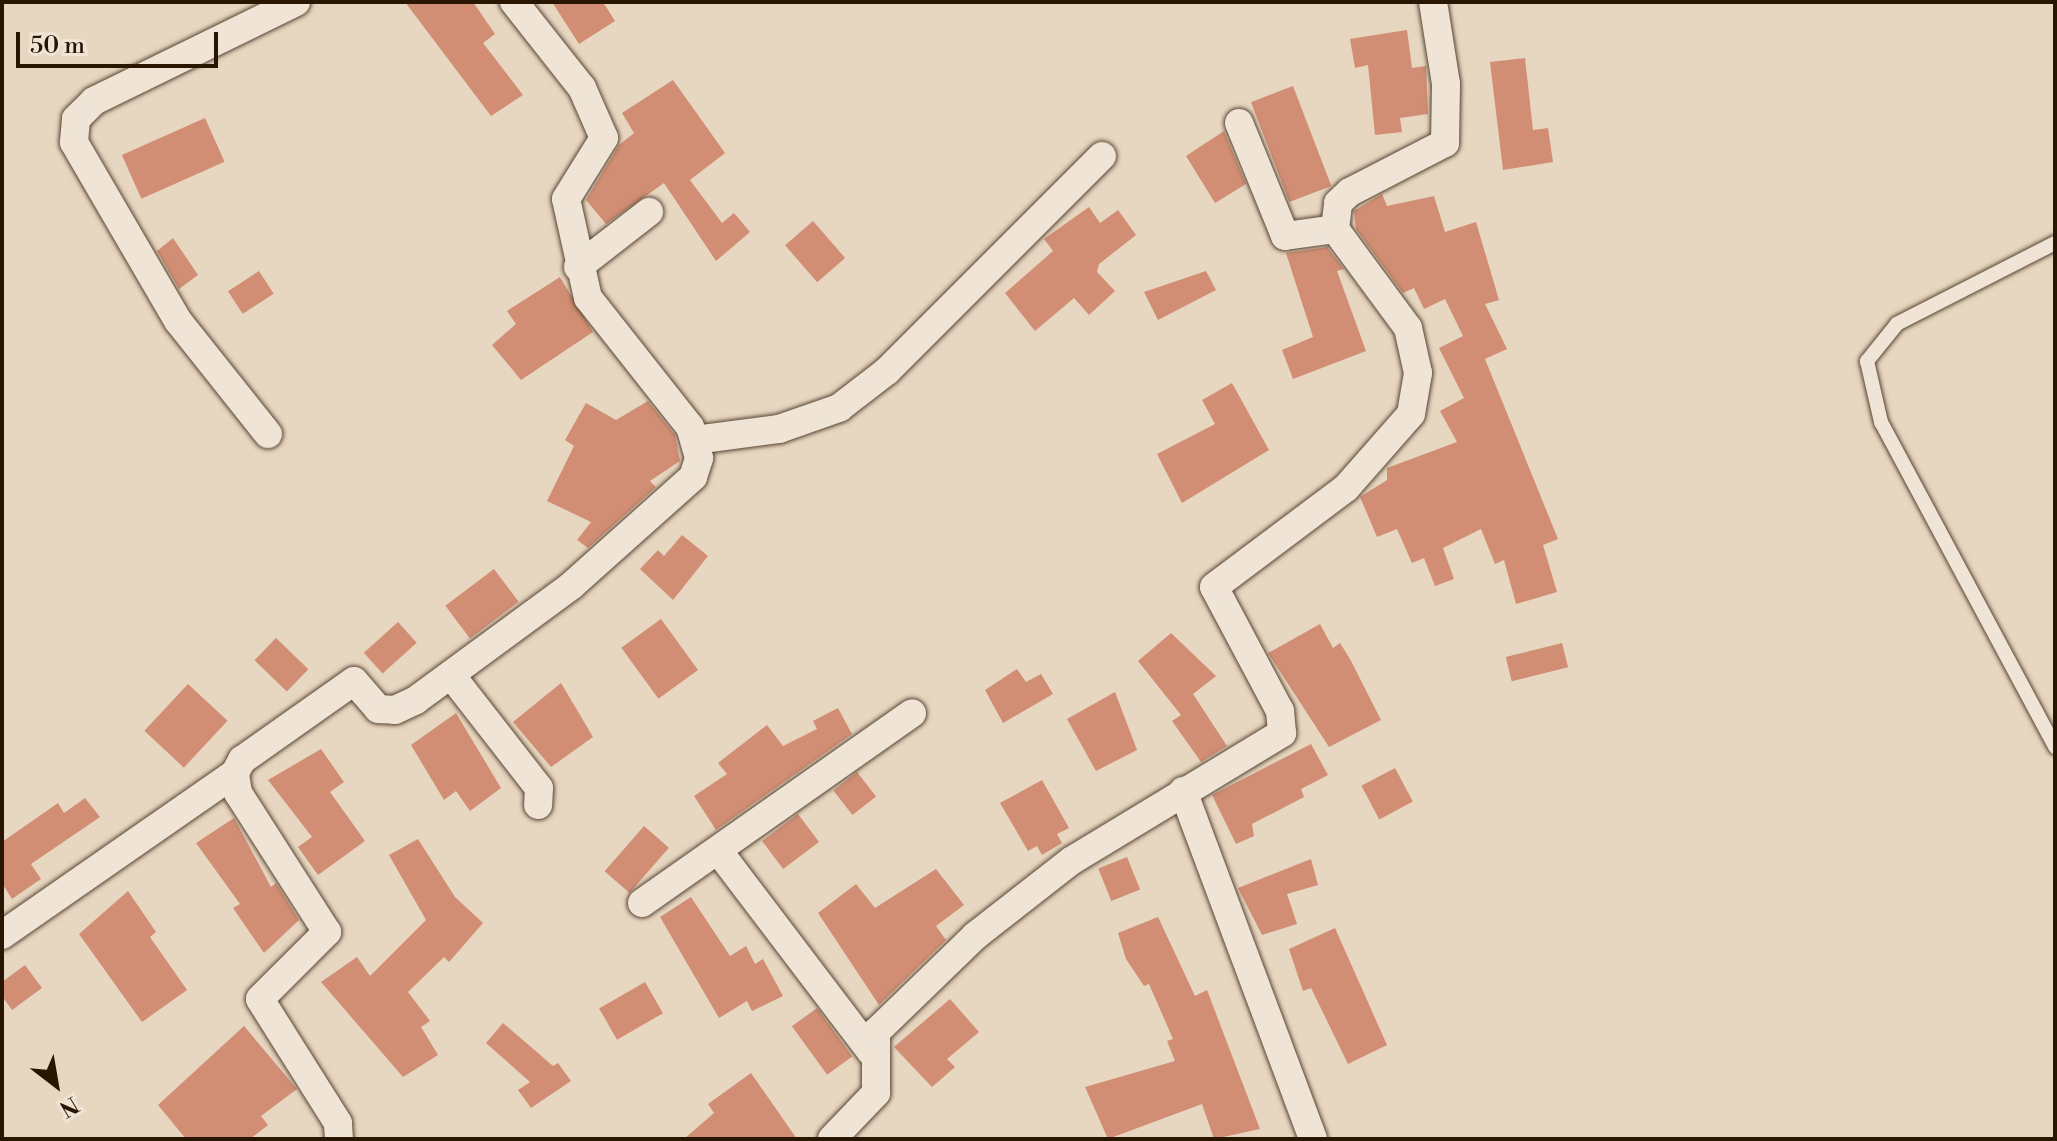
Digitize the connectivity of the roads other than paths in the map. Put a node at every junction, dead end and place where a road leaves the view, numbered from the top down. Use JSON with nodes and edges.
{"nodes":[{"id":1,"x":296,"y":2,"type":"edge"},
{"id":2,"x":514,"y":2,"type":"edge"},
{"id":3,"x":1433,"y":2,"type":"edge"},
{"id":4,"x":1239,"y":123,"type":"dead end"},
{"id":5,"x":1102,"y":156,"type":"dead end"},
{"id":6,"x":649,"y":212,"type":"dead end"},
{"id":7,"x":1335,"y":229,"type":"junction"},
{"id":8,"x":2055,"y":243,"type":"edge"},
{"id":9,"x":578,"y":267,"type":"junction"},
{"id":10,"x":268,"y":434,"type":"dead end"},
{"id":11,"x":695,"y":440,"type":"junction"},
{"id":12,"x":451,"y":675,"type":"junction"},
{"id":13,"x":912,"y":713,"type":"dead end"},
{"id":14,"x":2055,"y":747,"type":"edge"},
{"id":15,"x":235,"y":773,"type":"junction"},
{"id":16,"x":1183,"y":791,"type":"junction"},
{"id":17,"x":538,"y":805,"type":"dead end"},
{"id":18,"x":720,"y":853,"type":"junction"},
{"id":19,"x":642,"y":903,"type":"dead end"},
{"id":20,"x":2,"y":935,"type":"edge"},
{"id":21,"x":871,"y":1052,"type":"junction"},
{"id":22,"x":339,"y":1139,"type":"edge"},
{"id":23,"x":832,"y":1139,"type":"edge"},
{"id":24,"x":1313,"y":1139,"type":"edge"}],
"edges":[{"from":1,"to":10,"type":"street"},
{"from":2,"to":9,"type":"street"},
{"from":3,"to":7,"type":"street"},
{"from":4,"to":7,"type":"street"},
{"from":5,"to":11,"type":"street"},
{"from":6,"to":9,"type":"street"},
{"from":7,"to":16,"type":"street"},
{"from":8,"to":14,"type":"lane"},
{"from":9,"to":11,"type":"street"},
{"from":11,"to":12,"type":"street"},
{"from":12,"to":15,"type":"street"},
{"from":12,"to":17,"type":"street"},
{"from":13,"to":18,"type":"street"},
{"from":15,"to":20,"type":"street"},
{"from":15,"to":22,"type":"street"},
{"from":16,"to":21,"type":"street"},
{"from":16,"to":24,"type":"street"},
{"from":18,"to":19,"type":"street"},
{"from":18,"to":21,"type":"street"},
{"from":21,"to":23,"type":"street"}]}
